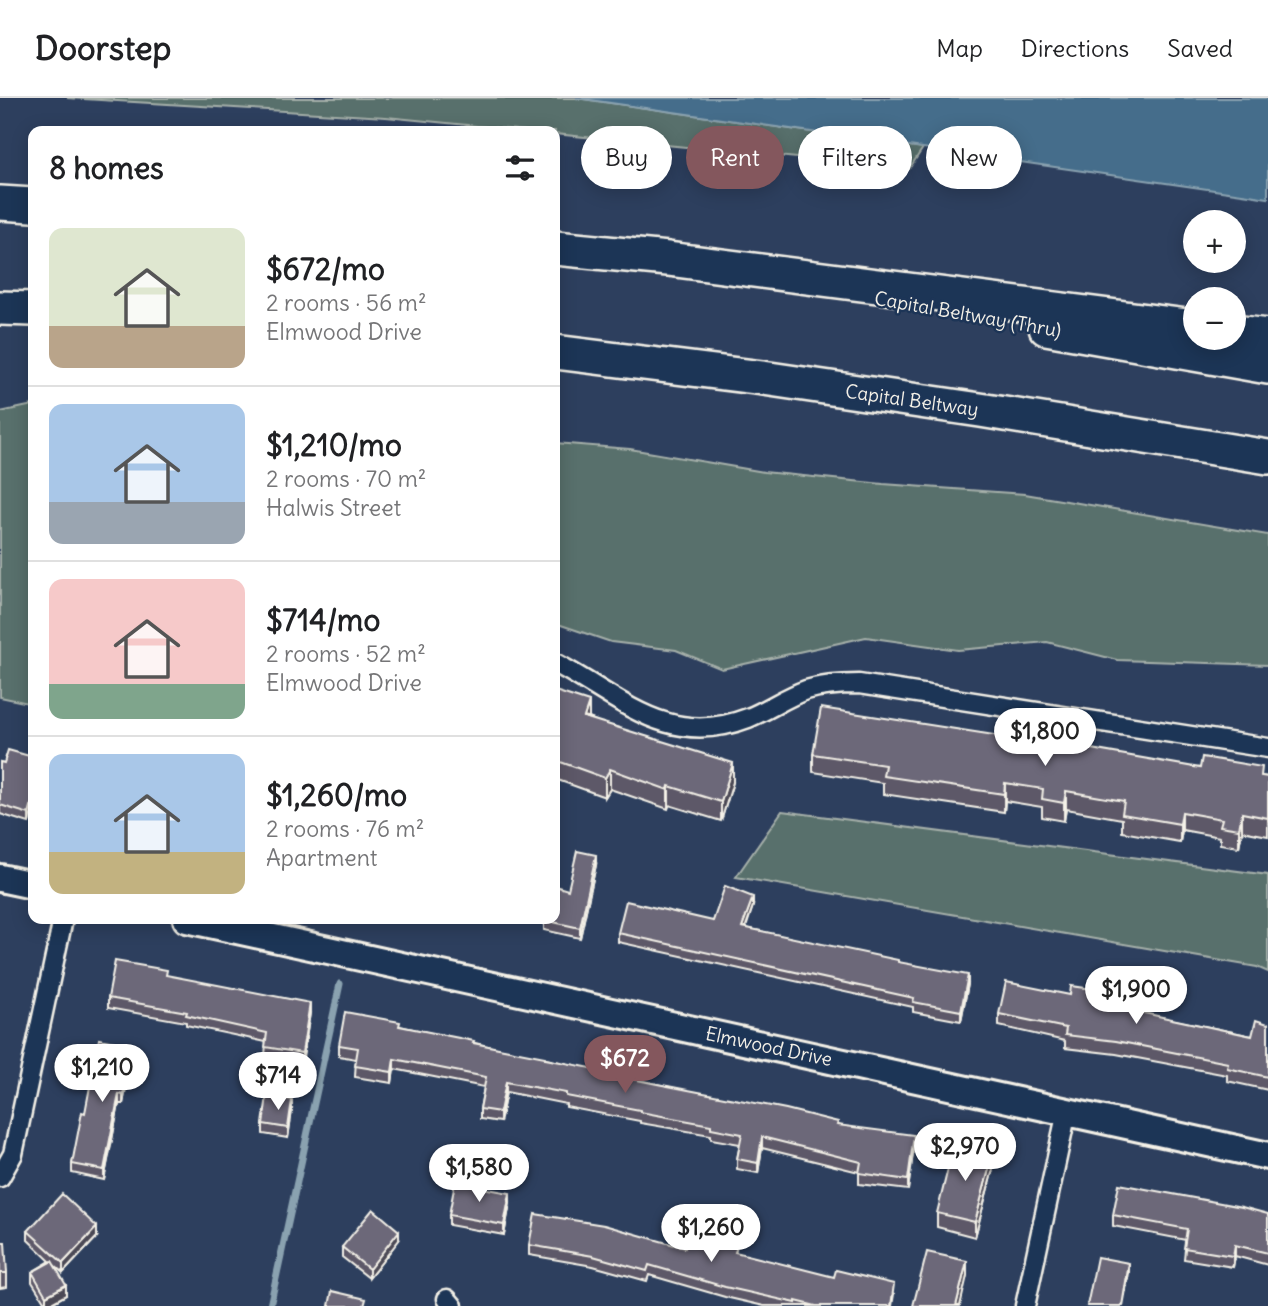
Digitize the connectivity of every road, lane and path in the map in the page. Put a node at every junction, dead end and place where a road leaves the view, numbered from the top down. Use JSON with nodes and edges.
{"nodes":[{"id":1,"x":0,"y":203,"type":"edge"},
{"id":2,"x":28,"y":205,"type":"edge"},
{"id":3,"x":560,"y":249,"type":"edge"},
{"id":4,"x":668,"y":260,"type":"junction"},
{"id":5,"x":0,"y":308,"type":"edge"},
{"id":6,"x":28,"y":309,"type":"edge"},
{"id":7,"x":1183,"y":325,"type":"edge"},
{"id":8,"x":1246,"y":333,"type":"edge"},
{"id":9,"x":1268,"y":336,"type":"edge"},
{"id":10,"x":560,"y":353,"type":"edge"},
{"id":11,"x":1268,"y":367,"type":"edge"},
{"id":12,"x":1268,"y":457,"type":"edge"},
{"id":13,"x":560,"y":666,"type":"edge"},
{"id":14,"x":1268,"y":748,"type":"edge"},
{"id":15,"x":0,"y":878,"type":"edge"},
{"id":16,"x":28,"y":884,"type":"edge"},
{"id":17,"x":62,"y":924,"type":"edge"},
{"id":18,"x":210,"y":924,"type":"edge"},
{"id":19,"x":1068,"y":1111,"type":"junction"},
{"id":20,"x":1268,"y":1156,"type":"edge"},
{"id":21,"x":0,"y":1177,"type":"edge"},
{"id":22,"x":1025,"y":1306,"type":"edge"}],
"edges":[{"from":1,"to":2,"type":"highway"},
{"from":3,"to":4,"type":"highway"},
{"from":4,"to":7,"type":"highway"},
{"from":4,"to":11,"type":"highway","name":"Capital Beltway (Thru)"},
{"from":5,"to":6,"type":"highway"},
{"from":8,"to":9,"type":"highway"},
{"from":10,"to":12,"type":"highway","name":"Capital Beltway"},
{"from":13,"to":14,"type":"street"},
{"from":15,"to":16,"type":"street"},
{"from":17,"to":21,"type":"street"},
{"from":18,"to":19,"type":"street","name":"Elmwood Drive"},
{"from":19,"to":20,"type":"street","name":"Elmwood Drive"},
{"from":19,"to":22,"type":"street"}]}
